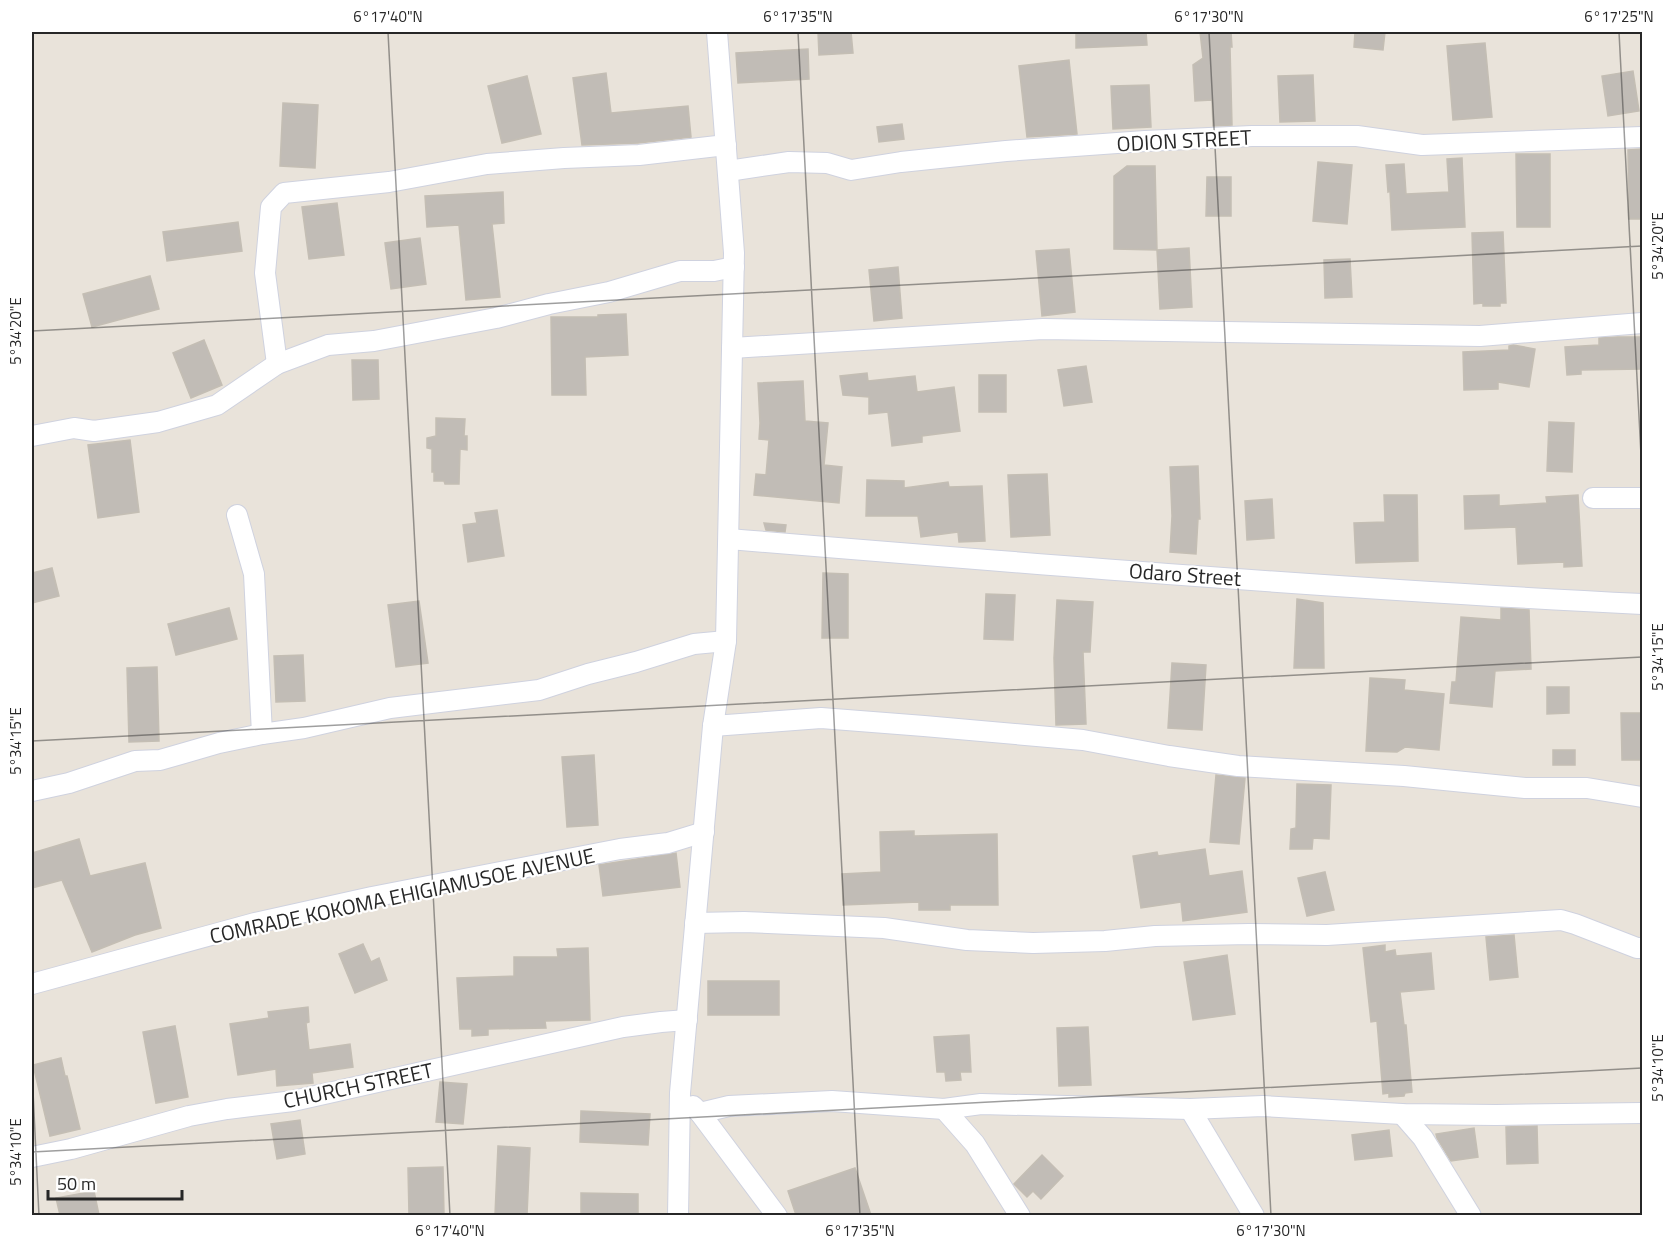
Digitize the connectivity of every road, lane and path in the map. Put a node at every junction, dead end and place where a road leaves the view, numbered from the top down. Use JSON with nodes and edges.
{"nodes":[{"id":1,"x":717,"y":32,"type":"edge"},
{"id":2,"x":1642,"y":137,"type":"edge"},
{"id":3,"x":726,"y":145,"type":"junction"},
{"id":4,"x":728,"y":171,"type":"junction"},
{"id":5,"x":734,"y":267,"type":"junction"},
{"id":6,"x":1642,"y":323,"type":"edge"},
{"id":7,"x":732,"y":348,"type":"junction"},
{"id":8,"x":277,"y":364,"type":"junction"},
{"id":9,"x":32,"y":436,"type":"edge"},
{"id":10,"x":1593,"y":498,"type":"dead end"},
{"id":11,"x":1642,"y":498,"type":"edge"},
{"id":12,"x":237,"y":515,"type":"dead end"},
{"id":13,"x":729,"y":539,"type":"junction"},
{"id":14,"x":1642,"y":604,"type":"edge"},
{"id":15,"x":726,"y":641,"type":"junction"},
{"id":16,"x":713,"y":726,"type":"junction"},
{"id":17,"x":262,"y":734,"type":"junction"},
{"id":18,"x":32,"y":791,"type":"edge"},
{"id":19,"x":1642,"y":798,"type":"edge"},
{"id":20,"x":704,"y":832,"type":"junction"},
{"id":21,"x":695,"y":923,"type":"junction"},
{"id":22,"x":1642,"y":948,"type":"edge"},
{"id":23,"x":32,"y":984,"type":"edge"},
{"id":24,"x":687,"y":1020,"type":"junction"},
{"id":25,"x":680,"y":1093,"type":"junction"},
{"id":26,"x":1190,"y":1108,"type":"junction"},
{"id":27,"x":944,"y":1109,"type":"junction"},
{"id":28,"x":700,"y":1113,"type":"junction"},
{"id":29,"x":1642,"y":1113,"type":"edge"},
{"id":30,"x":1402,"y":1114,"type":"junction"},
{"id":31,"x":32,"y":1157,"type":"edge"},
{"id":32,"x":678,"y":1215,"type":"edge"},
{"id":33,"x":777,"y":1215,"type":"edge"},
{"id":34,"x":1020,"y":1215,"type":"edge"},
{"id":35,"x":1254,"y":1215,"type":"edge"},
{"id":36,"x":1471,"y":1215,"type":"edge"}],
"edges":[{"from":1,"to":3,"type":"street"},
{"from":2,"to":4,"type":"street","name":"ODION STREET"},
{"from":3,"to":4,"type":"street"},
{"from":3,"to":8,"type":"street"},
{"from":4,"to":5,"type":"street"},
{"from":5,"to":7,"type":"street"},
{"from":5,"to":8,"type":"street"},
{"from":6,"to":7,"type":"street"},
{"from":7,"to":13,"type":"street"},
{"from":8,"to":9,"type":"street"},
{"from":10,"to":11,"type":"street"},
{"from":12,"to":17,"type":"street"},
{"from":13,"to":14,"type":"street","name":"Odaro Street"},
{"from":13,"to":15,"type":"street"},
{"from":15,"to":16,"type":"street"},
{"from":15,"to":17,"type":"street"},
{"from":16,"to":19,"type":"street"},
{"from":16,"to":20,"type":"street"},
{"from":17,"to":18,"type":"street"},
{"from":20,"to":21,"type":"street"},
{"from":20,"to":23,"type":"street","name":"COMRADE KOKOMA EHIGIAMUSOE AVENUE"},
{"from":21,"to":22,"type":"street"},
{"from":21,"to":24,"type":"street"},
{"from":24,"to":25,"type":"street"},
{"from":24,"to":31,"type":"street","name":"CHURCH STREET"},
{"from":25,"to":28,"type":"street"},
{"from":25,"to":32,"type":"street"},
{"from":26,"to":27,"type":"street"},
{"from":26,"to":30,"type":"street"},
{"from":26,"to":35,"type":"street"},
{"from":27,"to":28,"type":"street"},
{"from":27,"to":34,"type":"street"},
{"from":28,"to":33,"type":"street"},
{"from":29,"to":30,"type":"street"},
{"from":30,"to":36,"type":"street"}]}
